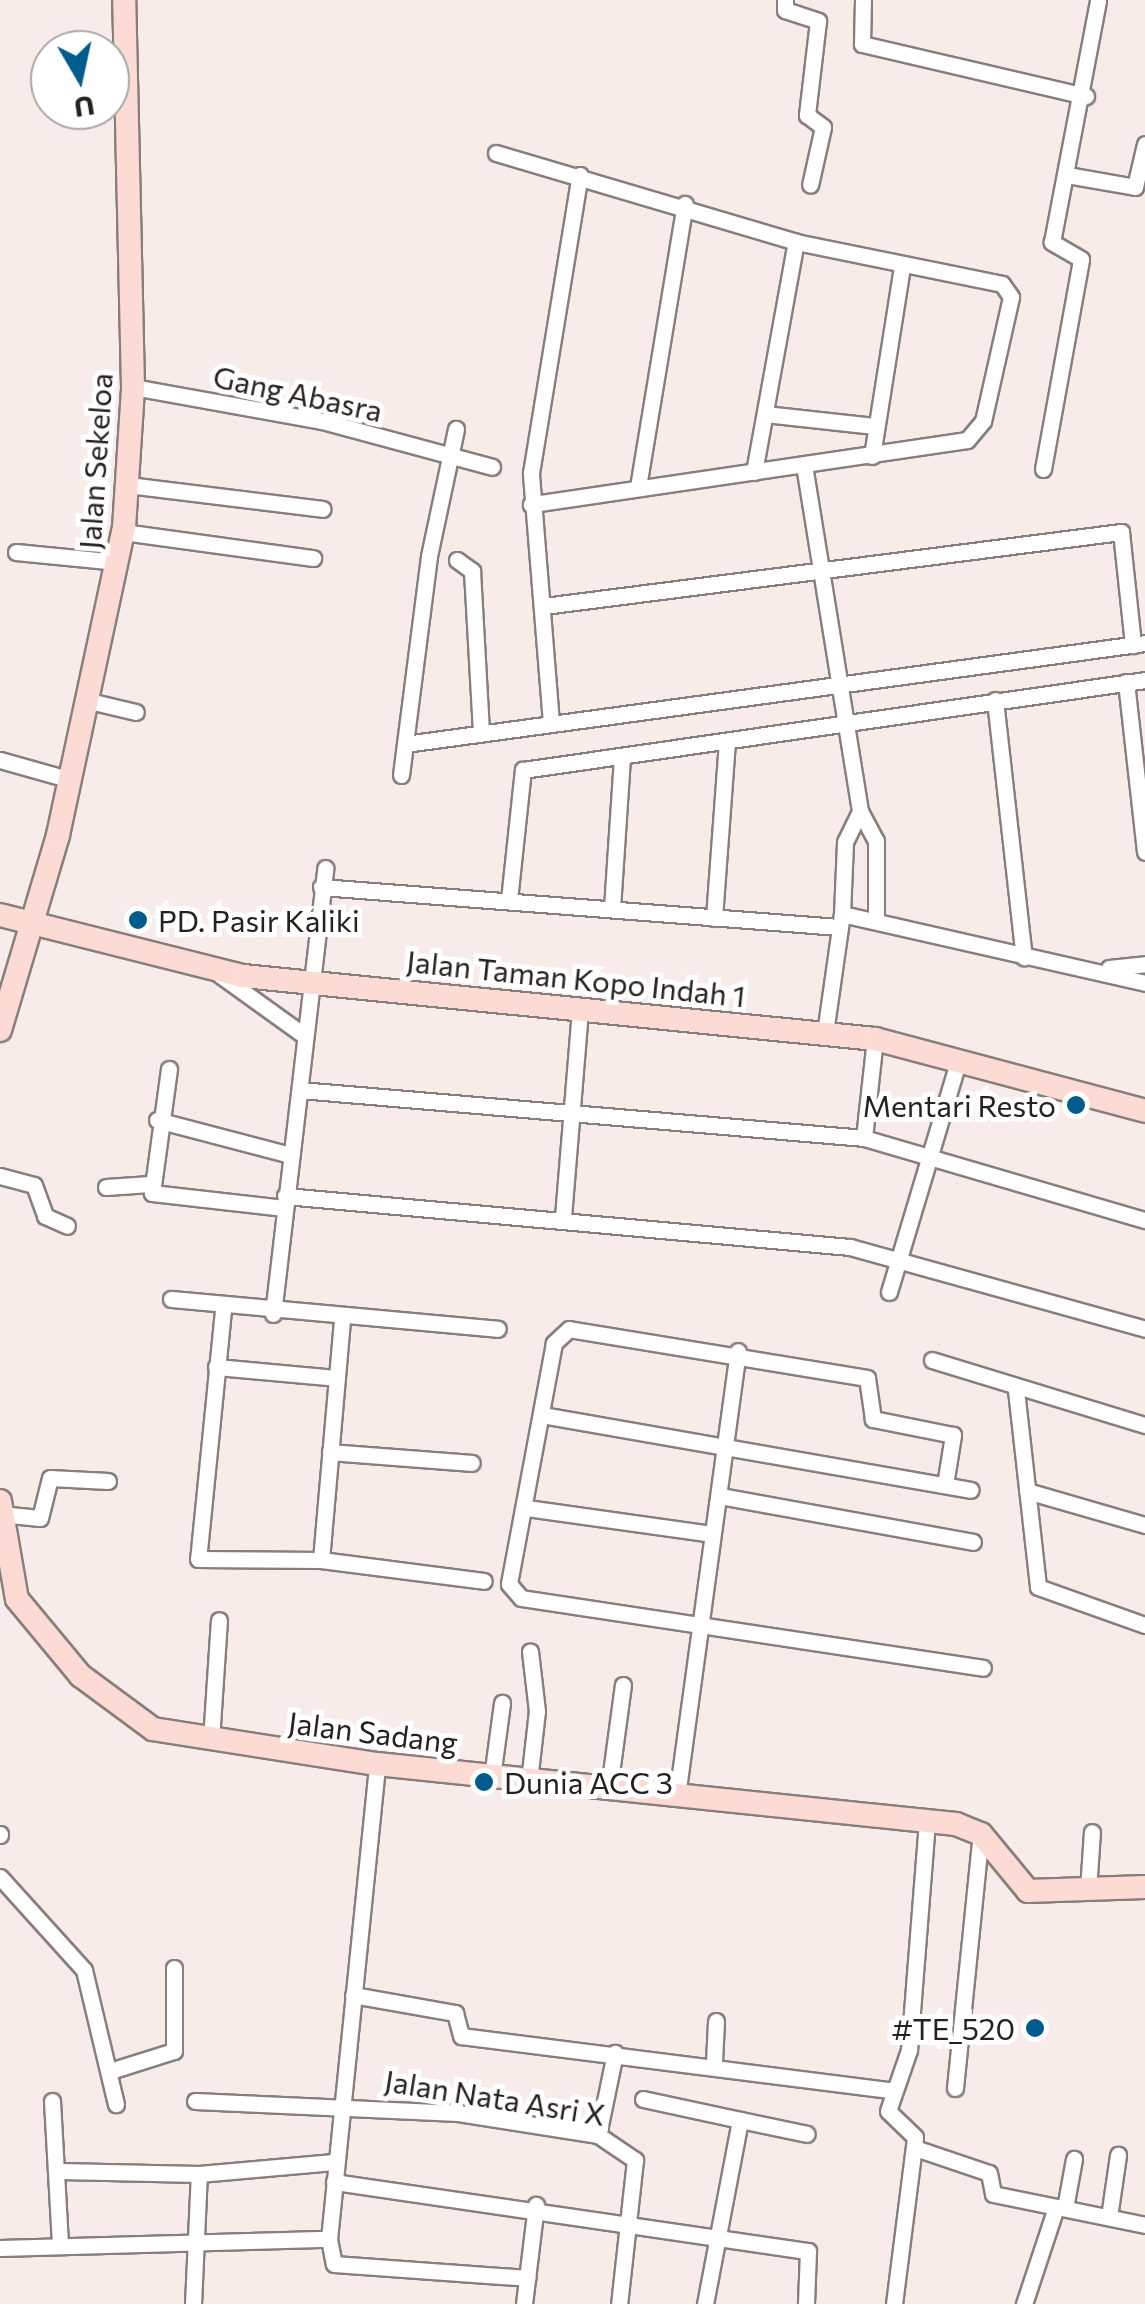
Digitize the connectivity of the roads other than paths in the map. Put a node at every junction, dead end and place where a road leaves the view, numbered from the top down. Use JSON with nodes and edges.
{"nodes":[{"id":1,"x":124,"y":0,"type":"edge"},
{"id":2,"x":785,"y":0,"type":"edge"},
{"id":3,"x":862,"y":0,"type":"edge"},
{"id":4,"x":1098,"y":0,"type":"edge"},
{"id":5,"x":1086,"y":96,"type":"junction"},
{"id":6,"x":1145,"y":144,"type":"edge"},
{"id":7,"x":496,"y":153,"type":"dead end"},
{"id":8,"x":580,"y":175,"type":"junction"},
{"id":9,"x":1068,"y":175,"type":"junction"},
{"id":10,"x":810,"y":185,"type":"dead end"},
{"id":11,"x":1140,"y":188,"type":"edge"},
{"id":12,"x":685,"y":204,"type":"junction"},
{"id":13,"x":796,"y":242,"type":"junction"},
{"id":14,"x":902,"y":266,"type":"junction"},
{"id":15,"x":133,"y":387,"type":"junction"},
{"id":16,"x":765,"y":414,"type":"junction"},
{"id":17,"x":874,"y":426,"type":"junction"},
{"id":18,"x":456,"y":429,"type":"dead end"},
{"id":19,"x":872,"y":456,"type":"junction"},
{"id":20,"x":449,"y":458,"type":"junction"},
{"id":21,"x":804,"y":465,"type":"junction"},
{"id":22,"x":492,"y":467,"type":"dead end"},
{"id":23,"x":1042,"y":469,"type":"dead end"},
{"id":24,"x":754,"y":472,"type":"junction"},
{"id":25,"x":128,"y":485,"type":"junction"},
{"id":26,"x":638,"y":487,"type":"junction"},
{"id":27,"x":531,"y":504,"type":"junction"},
{"id":28,"x":323,"y":509,"type":"dead end"},
{"id":29,"x":123,"y":532,"type":"junction"},
{"id":30,"x":16,"y":552,"type":"dead end"},
{"id":31,"x":313,"y":558,"type":"dead end"},
{"id":32,"x":457,"y":560,"type":"dead end"},
{"id":33,"x":118,"y":562,"type":"junction"},
{"id":34,"x":818,"y":568,"type":"junction"},
{"id":35,"x":544,"y":606,"type":"junction"},
{"id":36,"x":1139,"y":644,"type":"edge"},
{"id":37,"x":1145,"y":680,"type":"edge"},
{"id":38,"x":840,"y":682,"type":"junction"},
{"id":39,"x":1126,"y":682,"type":"junction"},
{"id":40,"x":996,"y":700,"type":"junction"},
{"id":41,"x":90,"y":701,"type":"junction"},
{"id":42,"x":136,"y":712,"type":"dead end"},
{"id":43,"x":551,"y":723,"type":"junction"},
{"id":44,"x":848,"y":726,"type":"junction"},
{"id":45,"x":481,"y":734,"type":"junction"},
{"id":46,"x":727,"y":742,"type":"junction"},
{"id":47,"x":405,"y":744,"type":"junction"},
{"id":48,"x":622,"y":759,"type":"junction"},
{"id":49,"x":0,"y":760,"type":"edge"},
{"id":50,"x":401,"y":775,"type":"dead end"},
{"id":51,"x":71,"y":780,"type":"junction"},
{"id":52,"x":860,"y":811,"type":"junction"},
{"id":53,"x":1145,"y":852,"type":"edge"},
{"id":54,"x":324,"y":868,"type":"dead end"},
{"id":55,"x":321,"y":886,"type":"junction"},
{"id":56,"x":510,"y":900,"type":"junction"},
{"id":57,"x":612,"y":908,"type":"junction"},
{"id":58,"x":0,"y":914,"type":"edge"},
{"id":59,"x":34,"y":917,"type":"junction"},
{"id":60,"x":876,"y":917,"type":"junction"},
{"id":61,"x":714,"y":918,"type":"junction"},
{"id":62,"x":840,"y":920,"type":"junction"},
{"id":63,"x":1024,"y":956,"type":"junction"},
{"id":64,"x":1145,"y":964,"type":"edge"},
{"id":65,"x":206,"y":966,"type":"junction"},
{"id":66,"x":1106,"y":968,"type":"junction"},
{"id":67,"x":311,"y":979,"type":"junction"},
{"id":68,"x":1145,"y":983,"type":"edge"},
{"id":69,"x":580,"y":1012,"type":"junction"},
{"id":70,"x":0,"y":1030,"type":"edge"},
{"id":71,"x":825,"y":1033,"type":"junction"},
{"id":72,"x":302,"y":1034,"type":"junction"},
{"id":73,"x":874,"y":1039,"type":"junction"},
{"id":74,"x":959,"y":1059,"type":"junction"},
{"id":75,"x":169,"y":1069,"type":"dead end"},
{"id":76,"x":300,"y":1090,"type":"junction"},
{"id":77,"x":572,"y":1111,"type":"junction"},
{"id":78,"x":1145,"y":1111,"type":"edge"},
{"id":79,"x":157,"y":1120,"type":"junction"},
{"id":80,"x":864,"y":1138,"type":"junction"},
{"id":81,"x":932,"y":1153,"type":"junction"},
{"id":82,"x":287,"y":1154,"type":"junction"},
{"id":83,"x":0,"y":1176,"type":"edge"},
{"id":84,"x":150,"y":1184,"type":"junction"},
{"id":85,"x":106,"y":1187,"type":"dead end"},
{"id":86,"x":284,"y":1202,"type":"junction"},
{"id":87,"x":563,"y":1216,"type":"junction"},
{"id":88,"x":1145,"y":1220,"type":"edge"},
{"id":89,"x":67,"y":1226,"type":"dead end"},
{"id":90,"x":900,"y":1256,"type":"junction"},
{"id":91,"x":888,"y":1292,"type":"dead end"},
{"id":92,"x":171,"y":1299,"type":"dead end"},
{"id":93,"x":223,"y":1310,"type":"junction"},
{"id":94,"x":273,"y":1314,"type":"junction"},
{"id":95,"x":342,"y":1318,"type":"junction"},
{"id":96,"x":498,"y":1328,"type":"dead end"},
{"id":97,"x":1145,"y":1329,"type":"edge"},
{"id":98,"x":738,"y":1351,"type":"junction"},
{"id":99,"x":932,"y":1360,"type":"dead end"},
{"id":100,"x":216,"y":1367,"type":"junction"},
{"id":101,"x":336,"y":1378,"type":"junction"},
{"id":102,"x":1016,"y":1390,"type":"junction"},
{"id":103,"x":542,"y":1415,"type":"junction"},
{"id":104,"x":1145,"y":1424,"type":"edge"},
{"id":105,"x":726,"y":1446,"type":"junction"},
{"id":106,"x":330,"y":1452,"type":"junction"},
{"id":107,"x":472,"y":1463,"type":"dead end"},
{"id":108,"x":108,"y":1481,"type":"dead end"},
{"id":109,"x":946,"y":1485,"type":"junction"},
{"id":110,"x":970,"y":1490,"type":"dead end"},
{"id":111,"x":1026,"y":1491,"type":"junction"},
{"id":112,"x":720,"y":1496,"type":"junction"},
{"id":113,"x":0,"y":1501,"type":"edge"},
{"id":114,"x":527,"y":1508,"type":"junction"},
{"id":115,"x":0,"y":1514,"type":"edge"},
{"id":116,"x":1145,"y":1525,"type":"edge"},
{"id":117,"x":711,"y":1534,"type":"junction"},
{"id":118,"x":974,"y":1542,"type":"dead end"},
{"id":119,"x":321,"y":1560,"type":"junction"},
{"id":120,"x":484,"y":1581,"type":"dead end"},
{"id":121,"x":10,"y":1602,"type":"edge"},
{"id":122,"x":219,"y":1620,"type":"dead end"},
{"id":123,"x":694,"y":1621,"type":"junction"},
{"id":124,"x":1145,"y":1624,"type":"edge"},
{"id":125,"x":530,"y":1650,"type":"dead end"},
{"id":126,"x":982,"y":1668,"type":"dead end"},
{"id":127,"x":623,"y":1685,"type":"dead end"},
{"id":128,"x":502,"y":1703,"type":"dead end"},
{"id":129,"x":211,"y":1740,"type":"junction"},
{"id":130,"x":376,"y":1764,"type":"junction"},
{"id":131,"x":492,"y":1777,"type":"junction"},
{"id":132,"x":529,"y":1781,"type":"junction"},
{"id":133,"x":609,"y":1788,"type":"junction"},
{"id":134,"x":677,"y":1796,"type":"junction"},
{"id":135,"x":927,"y":1822,"type":"junction"},
{"id":136,"x":1092,"y":1832,"type":"dead end"},
{"id":137,"x":981,"y":1834,"type":"junction"},
{"id":138,"x":0,"y":1877,"type":"edge"},
{"id":139,"x":1145,"y":1887,"type":"edge"},
{"id":140,"x":1088,"y":1890,"type":"junction"},
{"id":141,"x":174,"y":1968,"type":"dead end"},
{"id":142,"x":353,"y":1996,"type":"junction"},
{"id":143,"x":716,"y":2022,"type":"dead end"},
{"id":144,"x":616,"y":2053,"type":"junction"},
{"id":145,"x":714,"y":2062,"type":"junction"},
{"id":146,"x":110,"y":2071,"type":"junction"},
{"id":147,"x":956,"y":2088,"type":"dead end"},
{"id":148,"x":890,"y":2090,"type":"junction"},
{"id":149,"x":643,"y":2099,"type":"dead end"},
{"id":150,"x":52,"y":2100,"type":"dead end"},
{"id":151,"x":195,"y":2101,"type":"dead end"},
{"id":152,"x":338,"y":2102,"type":"junction"},
{"id":153,"x":116,"y":2104,"type":"dead end"},
{"id":154,"x":740,"y":2120,"type":"junction"},
{"id":155,"x":807,"y":2134,"type":"dead end"},
{"id":156,"x":598,"y":2135,"type":"junction"},
{"id":157,"x":915,"y":2148,"type":"junction"},
{"id":158,"x":1118,"y":2155,"type":"dead end"},
{"id":159,"x":1074,"y":2160,"type":"dead end"},
{"id":160,"x":333,"y":2162,"type":"junction"},
{"id":161,"x":60,"y":2170,"type":"junction"},
{"id":162,"x":199,"y":2174,"type":"junction"},
{"id":163,"x":334,"y":2182,"type":"junction"},
{"id":164,"x":536,"y":2205,"type":"junction"},
{"id":165,"x":1061,"y":2208,"type":"junction"},
{"id":166,"x":1109,"y":2217,"type":"junction"},
{"id":167,"x":624,"y":2223,"type":"junction"},
{"id":168,"x":1145,"y":2225,"type":"edge"},
{"id":169,"x":714,"y":2238,"type":"junction"},
{"id":170,"x":329,"y":2239,"type":"junction"},
{"id":171,"x":60,"y":2243,"type":"junction"},
{"id":172,"x":195,"y":2247,"type":"junction"},
{"id":173,"x":0,"y":2248,"type":"edge"},
{"id":174,"x":527,"y":2278,"type":"junction"},
{"id":175,"x":193,"y":2304,"type":"edge"},
{"id":176,"x":524,"y":2304,"type":"edge"},
{"id":177,"x":618,"y":2304,"type":"edge"},
{"id":178,"x":705,"y":2304,"type":"edge"},
{"id":179,"x":806,"y":2304,"type":"edge"},
{"id":180,"x":894,"y":2304,"type":"edge"},
{"id":181,"x":1024,"y":2304,"type":"edge"}],
"edges":[{"from":1,"to":15,"type":"street","name":"Jalan Sekeloa"},
{"from":2,"to":10,"type":"street"},
{"from":3,"to":5,"type":"street"},
{"from":4,"to":5,"type":"street"},
{"from":5,"to":9,"type":"street"},
{"from":6,"to":11,"type":"street"},
{"from":7,"to":8,"type":"street"},
{"from":8,"to":12,"type":"street"},
{"from":8,"to":27,"type":"street"},
{"from":9,"to":11,"type":"street"},
{"from":9,"to":23,"type":"street"},
{"from":12,"to":13,"type":"street"},
{"from":12,"to":26,"type":"street"},
{"from":13,"to":14,"type":"street"},
{"from":13,"to":16,"type":"street"},
{"from":14,"to":17,"type":"street"},
{"from":14,"to":19,"type":"street"},
{"from":15,"to":20,"type":"street","name":"Gang Abasra"},
{"from":15,"to":25,"type":"street","name":"Jalan Sekeloa"},
{"from":16,"to":17,"type":"street"},
{"from":16,"to":24,"type":"street"},
{"from":17,"to":19,"type":"street"},
{"from":18,"to":20,"type":"street"},
{"from":19,"to":21,"type":"street"},
{"from":20,"to":22,"type":"street","name":"Gang Abasra"},
{"from":20,"to":47,"type":"street"},
{"from":21,"to":24,"type":"street"},
{"from":21,"to":34,"type":"street"},
{"from":24,"to":26,"type":"street"},
{"from":25,"to":28,"type":"street"},
{"from":25,"to":29,"type":"street","name":"Jalan Sekeloa"},
{"from":26,"to":27,"type":"street"},
{"from":27,"to":35,"type":"street"},
{"from":29,"to":31,"type":"street"},
{"from":29,"to":33,"type":"street","name":"Jalan Sekeloa"},
{"from":30,"to":33,"type":"street"},
{"from":32,"to":45,"type":"street"},
{"from":33,"to":41,"type":"street","name":"Jalan Sekeloa"},
{"from":34,"to":35,"type":"street"},
{"from":34,"to":36,"type":"street"},
{"from":34,"to":38,"type":"street"},
{"from":35,"to":43,"type":"street"},
{"from":36,"to":38,"type":"street"},
{"from":37,"to":39,"type":"street"},
{"from":38,"to":43,"type":"street"},
{"from":38,"to":44,"type":"street"},
{"from":39,"to":40,"type":"street"},
{"from":39,"to":53,"type":"street"},
{"from":40,"to":44,"type":"street"},
{"from":40,"to":63,"type":"street"},
{"from":41,"to":42,"type":"street"},
{"from":41,"to":51,"type":"street","name":"Jalan Sekeloa"},
{"from":43,"to":45,"type":"street"},
{"from":44,"to":46,"type":"street"},
{"from":44,"to":52,"type":"street"},
{"from":45,"to":47,"type":"street"},
{"from":46,"to":48,"type":"street"},
{"from":46,"to":61,"type":"street"},
{"from":47,"to":50,"type":"street"},
{"from":48,"to":56,"type":"street"},
{"from":48,"to":57,"type":"street"},
{"from":49,"to":51,"type":"street"},
{"from":51,"to":59,"type":"street","name":"Jalan Sekeloa"},
{"from":52,"to":60,"type":"street"},
{"from":52,"to":62,"type":"street"},
{"from":54,"to":55,"type":"street"},
{"from":55,"to":56,"type":"street"},
{"from":55,"to":67,"type":"street"},
{"from":56,"to":57,"type":"street"},
{"from":57,"to":61,"type":"street"},
{"from":58,"to":59,"type":"street","name":"Jalan Taman Kopo Indah 1"},
{"from":59,"to":65,"type":"street","name":"Jalan Taman Kopo Indah 1"},
{"from":59,"to":70,"type":"street"},
{"from":60,"to":62,"type":"street"},
{"from":60,"to":63,"type":"street"},
{"from":61,"to":62,"type":"street"},
{"from":62,"to":71,"type":"street"},
{"from":63,"to":66,"type":"street"},
{"from":64,"to":66,"type":"street"},
{"from":65,"to":67,"type":"street","name":"Jalan Taman Kopo Indah 1"},
{"from":65,"to":72,"type":"street"},
{"from":66,"to":68,"type":"street"},
{"from":67,"to":69,"type":"street","name":"Jalan Taman Kopo Indah 1"},
{"from":67,"to":72,"type":"street"},
{"from":69,"to":71,"type":"street","name":"Jalan Taman Kopo Indah 1"},
{"from":69,"to":77,"type":"street"},
{"from":71,"to":73,"type":"street","name":"Jalan Taman Kopo Indah 1"},
{"from":72,"to":76,"type":"street"},
{"from":73,"to":74,"type":"street","name":"Jalan Taman Kopo Indah 1"},
{"from":73,"to":80,"type":"street"},
{"from":74,"to":78,"type":"street","name":"Jalan Taman Kopo Indah 1"},
{"from":74,"to":81,"type":"street"},
{"from":75,"to":79,"type":"street"},
{"from":76,"to":77,"type":"street"},
{"from":76,"to":82,"type":"street"},
{"from":77,"to":80,"type":"street"},
{"from":77,"to":87,"type":"street"},
{"from":79,"to":82,"type":"street"},
{"from":79,"to":84,"type":"street"},
{"from":80,"to":81,"type":"street"},
{"from":81,"to":88,"type":"street"},
{"from":81,"to":90,"type":"street"},
{"from":82,"to":86,"type":"street"},
{"from":83,"to":89,"type":"street"},
{"from":84,"to":85,"type":"street"},
{"from":84,"to":86,"type":"street"},
{"from":86,"to":87,"type":"street"},
{"from":86,"to":94,"type":"street"},
{"from":87,"to":90,"type":"street"},
{"from":90,"to":91,"type":"street"},
{"from":90,"to":97,"type":"street"},
{"from":92,"to":93,"type":"street"},
{"from":93,"to":94,"type":"street"},
{"from":93,"to":100,"type":"street"},
{"from":94,"to":95,"type":"street"},
{"from":95,"to":96,"type":"street"},
{"from":95,"to":101,"type":"street"},
{"from":98,"to":103,"type":"street"},
{"from":98,"to":105,"type":"street"},
{"from":98,"to":109,"type":"street"},
{"from":99,"to":102,"type":"street"},
{"from":100,"to":101,"type":"street"},
{"from":100,"to":119,"type":"street"},
{"from":101,"to":106,"type":"street"},
{"from":102,"to":104,"type":"street"},
{"from":102,"to":111,"type":"street"},
{"from":103,"to":105,"type":"street"},
{"from":103,"to":114,"type":"street"},
{"from":105,"to":109,"type":"street"},
{"from":105,"to":112,"type":"street"},
{"from":106,"to":107,"type":"street"},
{"from":106,"to":119,"type":"street"},
{"from":108,"to":115,"type":"street"},
{"from":109,"to":110,"type":"street"},
{"from":111,"to":116,"type":"street"},
{"from":111,"to":124,"type":"street"},
{"from":112,"to":117,"type":"street"},
{"from":112,"to":118,"type":"street"},
{"from":113,"to":115,"type":"street","name":"Jalan Sadang"},
{"from":114,"to":117,"type":"street"},
{"from":114,"to":123,"type":"street"},
{"from":115,"to":121,"type":"street","name":"Jalan Sadang"},
{"from":117,"to":123,"type":"street"},
{"from":119,"to":120,"type":"street"},
{"from":121,"to":129,"type":"street","name":"Jalan Sadang"},
{"from":122,"to":129,"type":"street"},
{"from":123,"to":126,"type":"street"},
{"from":123,"to":134,"type":"street"},
{"from":125,"to":132,"type":"street"},
{"from":127,"to":133,"type":"street"},
{"from":128,"to":131,"type":"street"},
{"from":129,"to":130,"type":"street","name":"Jalan Sadang"},
{"from":130,"to":131,"type":"street","name":"Jalan Sadang"},
{"from":130,"to":142,"type":"street"},
{"from":131,"to":132,"type":"street","name":"Jalan Sadang"},
{"from":132,"to":133,"type":"street","name":"Jalan Sadang"},
{"from":133,"to":134,"type":"street","name":"Jalan Sadang"},
{"from":134,"to":135,"type":"street","name":"Jalan Sadang"},
{"from":135,"to":137,"type":"street","name":"Jalan Sadang"},
{"from":135,"to":148,"type":"street"},
{"from":136,"to":140,"type":"street"},
{"from":137,"to":140,"type":"street"},
{"from":137,"to":147,"type":"street"},
{"from":138,"to":146,"type":"street"},
{"from":139,"to":140,"type":"street"},
{"from":141,"to":146,"type":"street"},
{"from":142,"to":144,"type":"street"},
{"from":142,"to":152,"type":"street"},
{"from":143,"to":145,"type":"street"},
{"from":144,"to":145,"type":"street"},
{"from":144,"to":156,"type":"street"},
{"from":145,"to":148,"type":"street"},
{"from":146,"to":153,"type":"street"},
{"from":148,"to":157,"type":"street"},
{"from":149,"to":154,"type":"street"},
{"from":150,"to":161,"type":"street"},
{"from":151,"to":152,"type":"street","name":"Jalan Nata Asri X"},
{"from":152,"to":156,"type":"street","name":"Jalan Nata Asri X"},
{"from":152,"to":160,"type":"street"},
{"from":154,"to":155,"type":"street"},
{"from":154,"to":169,"type":"street"},
{"from":156,"to":167,"type":"street","name":"Jalan Nata Asri X"},
{"from":157,"to":165,"type":"street"},
{"from":157,"to":180,"type":"street"},
{"from":158,"to":166,"type":"street"},
{"from":159,"to":165,"type":"street"},
{"from":160,"to":162,"type":"street"},
{"from":160,"to":163,"type":"street"},
{"from":161,"to":162,"type":"street"},
{"from":161,"to":171,"type":"street"},
{"from":162,"to":172,"type":"street"},
{"from":163,"to":164,"type":"street"},
{"from":163,"to":170,"type":"street"},
{"from":164,"to":167,"type":"street"},
{"from":164,"to":174,"type":"street"},
{"from":165,"to":166,"type":"street"},
{"from":165,"to":181,"type":"street"},
{"from":166,"to":168,"type":"street"},
{"from":167,"to":169,"type":"street"},
{"from":167,"to":177,"type":"street","name":"Jalan Nata Asri X"},
{"from":169,"to":178,"type":"street"},
{"from":169,"to":179,"type":"street"},
{"from":170,"to":172,"type":"street"},
{"from":170,"to":174,"type":"street"},
{"from":171,"to":172,"type":"street"},
{"from":171,"to":173,"type":"street"},
{"from":172,"to":175,"type":"street"},
{"from":174,"to":176,"type":"street"}]}
